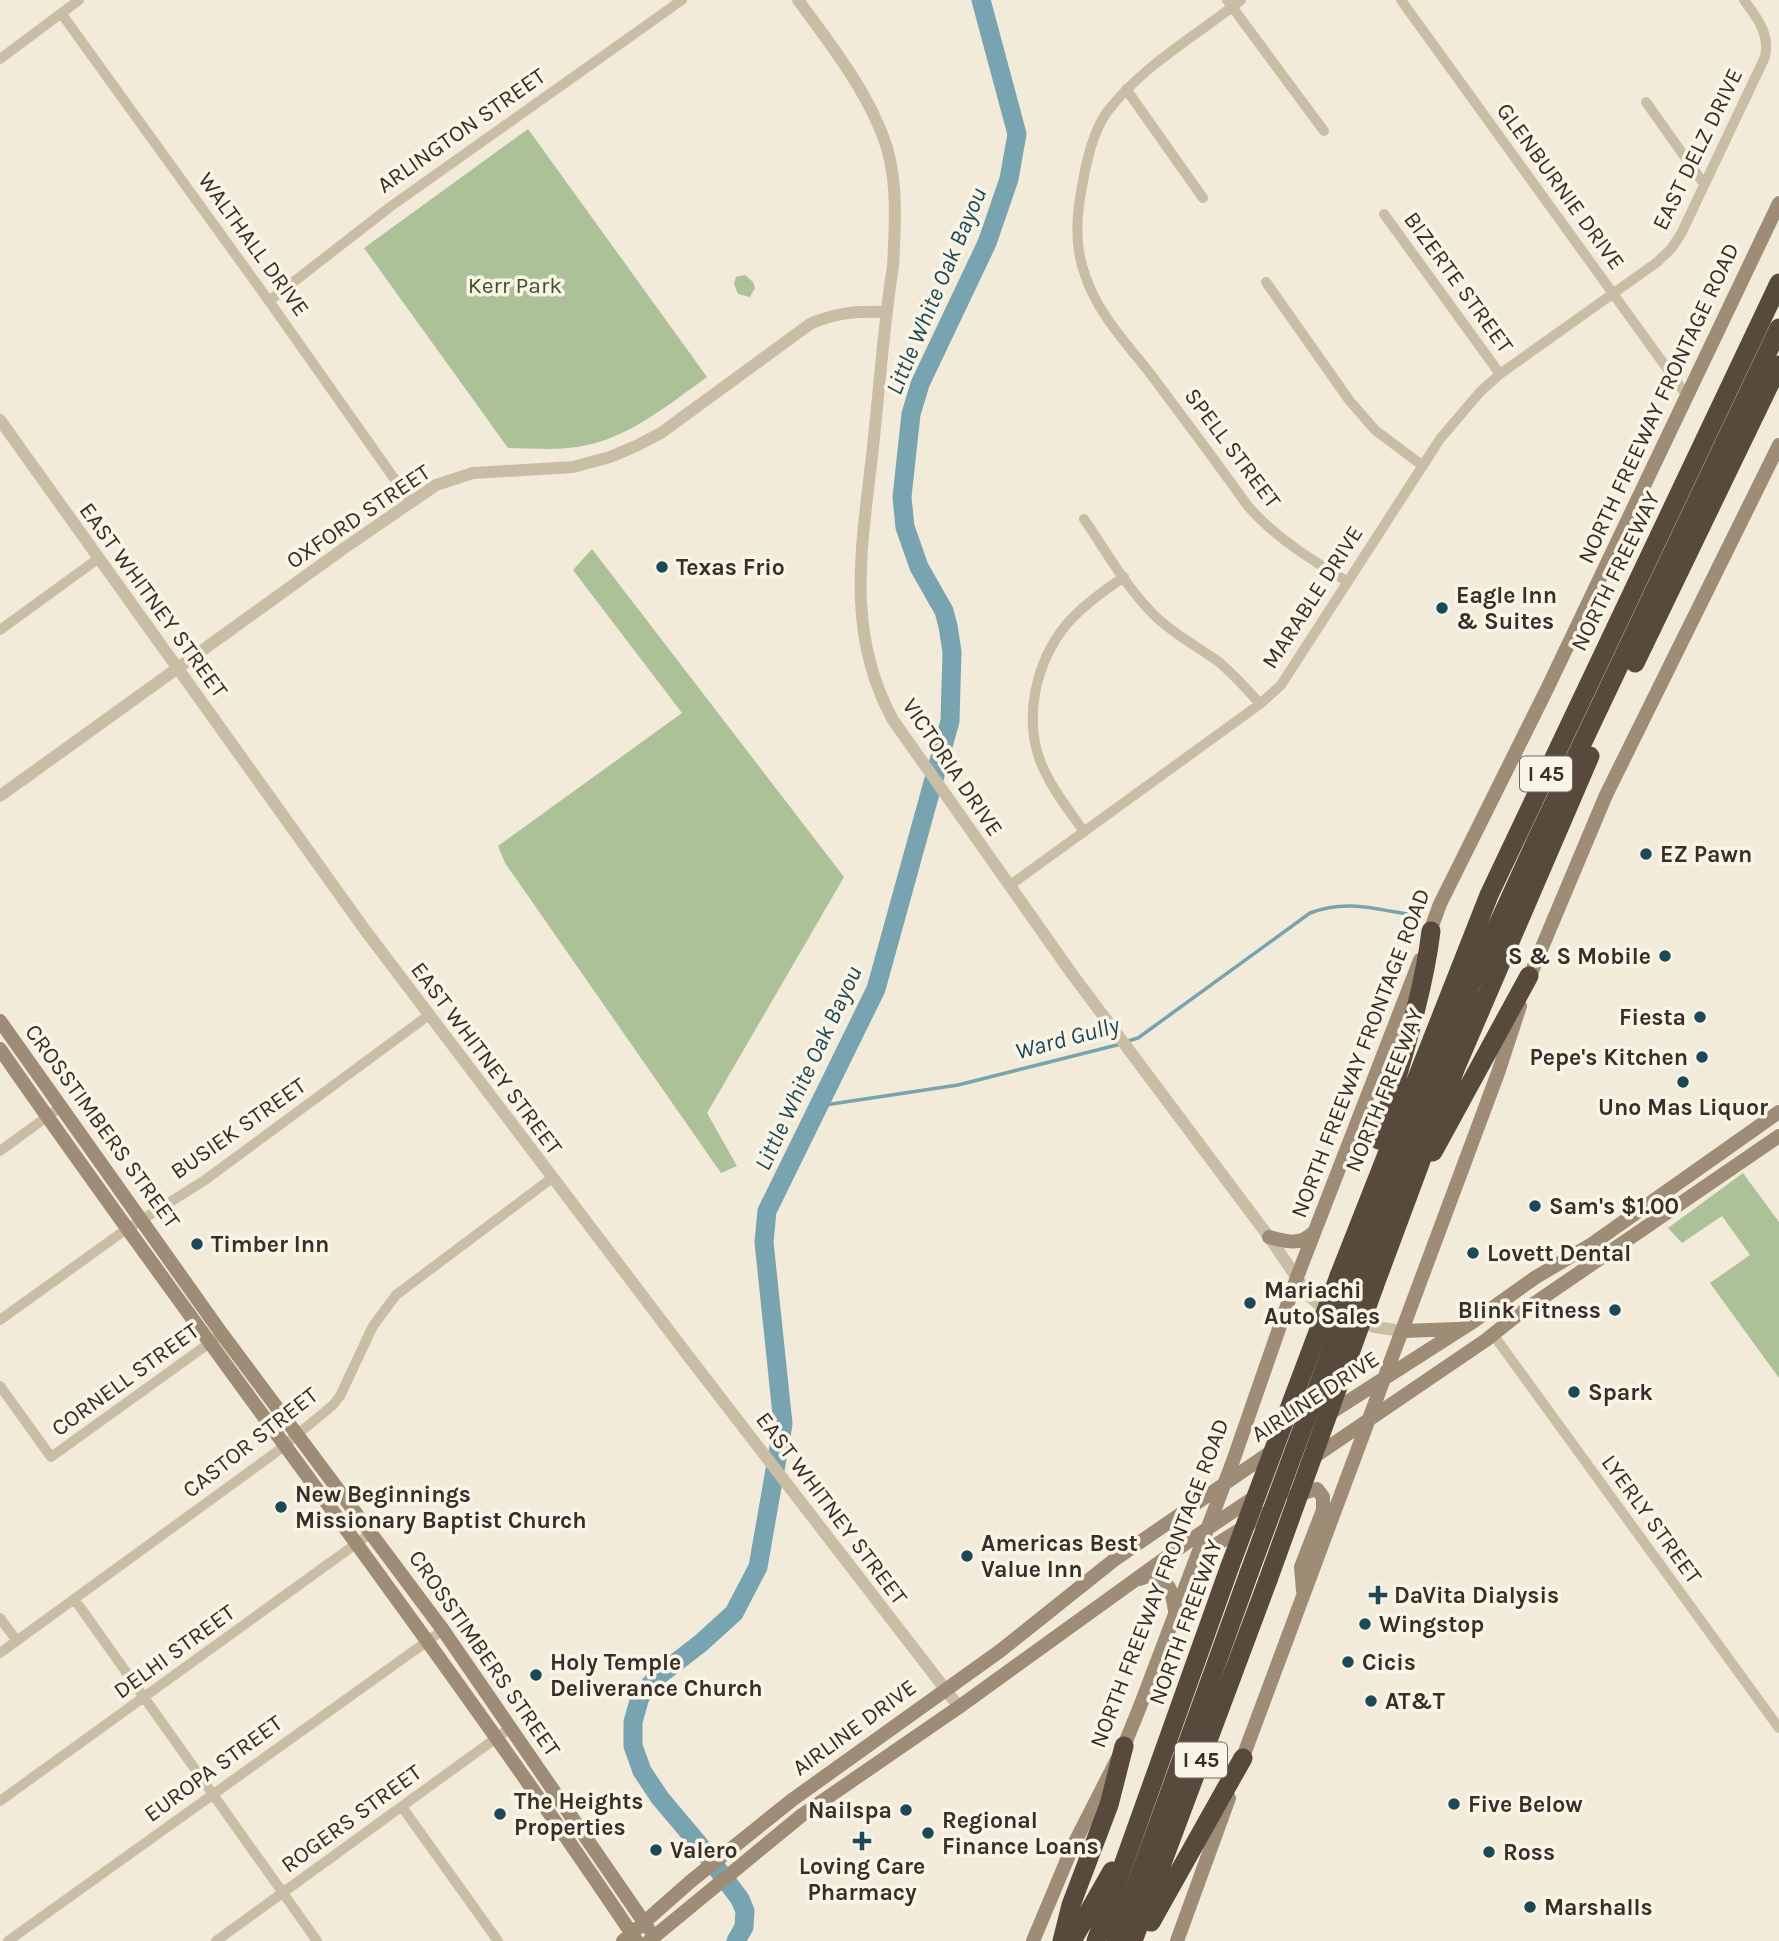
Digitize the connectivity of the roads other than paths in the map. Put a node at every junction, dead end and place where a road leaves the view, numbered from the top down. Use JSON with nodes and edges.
{"nodes":[{"id":1,"x":79,"y":0,"type":"edge"},
{"id":2,"x":682,"y":0,"type":"edge"},
{"id":3,"x":798,"y":0,"type":"edge"},
{"id":4,"x":1401,"y":0,"type":"edge"},
{"id":5,"x":1744,"y":0,"type":"edge"},
{"id":6,"x":1234,"y":2,"type":"edge"},
{"id":7,"x":61,"y":13,"type":"junction"},
{"id":8,"x":0,"y":59,"type":"edge"},
{"id":9,"x":1126,"y":89,"type":"junction"},
{"id":10,"x":1646,"y":102,"type":"dead end"},
{"id":11,"x":1325,"y":131,"type":"dead end"},
{"id":12,"x":1704,"y":184,"type":"junction"},
{"id":13,"x":1203,"y":198,"type":"dead end"},
{"id":14,"x":1779,"y":203,"type":"edge"},
{"id":15,"x":1384,"y":214,"type":"dead end"},
{"id":16,"x":1266,"y":282,"type":"dead end"},
{"id":17,"x":1779,"y":283,"type":"edge"},
{"id":18,"x":1612,"y":294,"type":"junction"},
{"id":19,"x":269,"y":301,"type":"junction"},
{"id":20,"x":887,"y":312,"type":"junction"},
{"id":21,"x":1779,"y":328,"type":"edge"},
{"id":22,"x":1779,"y":365,"type":"edge"},
{"id":23,"x":1500,"y":374,"type":"junction"},
{"id":24,"x":1687,"y":396,"type":"junction"},
{"id":25,"x":0,"y":420,"type":"edge"},
{"id":26,"x":1779,"y":445,"type":"edge"},
{"id":27,"x":1423,"y":466,"type":"junction"},
{"id":28,"x":410,"y":501,"type":"junction"},
{"id":29,"x":1084,"y":519,"type":"dead end"},
{"id":30,"x":99,"y":558,"type":"junction"},
{"id":31,"x":1124,"y":577,"type":"junction"},
{"id":32,"x":1348,"y":582,"type":"junction"},
{"id":33,"x":0,"y":630,"type":"edge"},
{"id":34,"x":177,"y":668,"type":"junction"},
{"id":35,"x":1260,"y":704,"type":"junction"},
{"id":36,"x":0,"y":796,"type":"edge"},
{"id":37,"x":1084,"y":832,"type":"junction"},
{"id":38,"x":1009,"y":886,"type":"junction"},
{"id":39,"x":1431,"y":931,"type":"junction"},
{"id":40,"x":1529,"y":976,"type":"junction"},
{"id":41,"x":429,"y":1016,"type":"junction"},
{"id":42,"x":0,"y":1021,"type":"edge"},
{"id":43,"x":0,"y":1049,"type":"edge"},
{"id":44,"x":59,"y":1108,"type":"junction"},
{"id":45,"x":1779,"y":1112,"type":"edge"},
{"id":46,"x":47,"y":1117,"type":"junction"},
{"id":47,"x":1779,"y":1136,"type":"edge"},
{"id":48,"x":1737,"y":1141,"type":"junction"},
{"id":49,"x":0,"y":1152,"type":"edge"},
{"id":50,"x":1748,"y":1158,"type":"junction"},
{"id":51,"x":1415,"y":1175,"type":"junction"},
{"id":52,"x":552,"y":1178,"type":"junction"},
{"id":53,"x":142,"y":1220,"type":"junction"},
{"id":54,"x":128,"y":1229,"type":"junction"},
{"id":55,"x":1315,"y":1231,"type":"junction"},
{"id":56,"x":1609,"y":1232,"type":"junction"},
{"id":57,"x":1354,"y":1233,"type":"junction"},
{"id":58,"x":1269,"y":1237,"type":"junction"},
{"id":59,"x":1619,"y":1246,"type":"junction"},
{"id":60,"x":1297,"y":1277,"type":"junction"},
{"id":61,"x":1357,"y":1281,"type":"junction"},
{"id":62,"x":1515,"y":1292,"type":"junction"},
{"id":63,"x":1413,"y":1304,"type":"junction"},
{"id":64,"x":0,"y":1320,"type":"edge"},
{"id":65,"x":1441,"y":1329,"type":"junction"},
{"id":66,"x":1460,"y":1329,"type":"junction"},
{"id":67,"x":1403,"y":1331,"type":"junction"},
{"id":68,"x":1492,"y":1333,"type":"junction"},
{"id":69,"x":217,"y":1339,"type":"junction"},
{"id":70,"x":1385,"y":1377,"type":"junction"},
{"id":71,"x":0,"y":1386,"type":"edge"},
{"id":72,"x":1368,"y":1420,"type":"junction"},
{"id":73,"x":290,"y":1440,"type":"junction"},
{"id":74,"x":1225,"y":1482,"type":"junction"},
{"id":75,"x":1208,"y":1529,"type":"junction"},
{"id":76,"x":371,"y":1533,"type":"junction"},
{"id":77,"x":359,"y":1544,"type":"junction"},
{"id":78,"x":1194,"y":1565,"type":"junction"},
{"id":79,"x":1239,"y":1569,"type":"junction"},
{"id":80,"x":1135,"y":1581,"type":"junction"},
{"id":81,"x":1303,"y":1596,"type":"junction"},
{"id":82,"x":75,"y":1600,"type":"junction"},
{"id":83,"x":1175,"y":1613,"type":"junction"},
{"id":84,"x":0,"y":1618,"type":"edge"},
{"id":85,"x":443,"y":1630,"type":"junction"},
{"id":86,"x":1022,"y":1634,"type":"junction"},
{"id":87,"x":17,"y":1641,"type":"junction"},
{"id":88,"x":428,"y":1641,"type":"junction"},
{"id":89,"x":0,"y":1653,"type":"edge"},
{"id":90,"x":1035,"y":1653,"type":"junction"},
{"id":91,"x":945,"y":1690,"type":"junction"},
{"id":92,"x":145,"y":1698,"type":"junction"},
{"id":93,"x":959,"y":1707,"type":"junction"},
{"id":94,"x":510,"y":1728,"type":"junction"},
{"id":95,"x":1779,"y":1728,"type":"edge"},
{"id":96,"x":497,"y":1738,"type":"junction"},
{"id":97,"x":1124,"y":1746,"type":"junction"},
{"id":98,"x":1243,"y":1758,"type":"junction"},
{"id":99,"x":213,"y":1793,"type":"junction"},
{"id":100,"x":792,"y":1800,"type":"junction"},
{"id":101,"x":0,"y":1801,"type":"edge"},
{"id":102,"x":565,"y":1804,"type":"junction"},
{"id":103,"x":402,"y":1807,"type":"junction"},
{"id":104,"x":551,"y":1815,"type":"junction"},
{"id":105,"x":802,"y":1815,"type":"junction"},
{"id":106,"x":1137,"y":1828,"type":"junction"},
{"id":107,"x":283,"y":1892,"type":"junction"},
{"id":108,"x":644,"y":1922,"type":"junction"},
{"id":109,"x":630,"y":1938,"type":"edge"},
{"id":110,"x":653,"y":1939,"type":"edge"},
{"id":111,"x":8,"y":1941,"type":"edge"},
{"id":112,"x":216,"y":1941,"type":"edge"},
{"id":113,"x":317,"y":1941,"type":"edge"},
{"id":114,"x":498,"y":1941,"type":"edge"},
{"id":115,"x":1033,"y":1941,"type":"edge"},
{"id":116,"x":1062,"y":1941,"type":"edge"},
{"id":117,"x":1072,"y":1941,"type":"edge"},
{"id":118,"x":1096,"y":1941,"type":"edge"},
{"id":119,"x":1116,"y":1941,"type":"edge"},
{"id":120,"x":1133,"y":1941,"type":"edge"},
{"id":121,"x":1140,"y":1941,"type":"edge"},
{"id":122,"x":1177,"y":1941,"type":"edge"}],
"edges":[{"from":1,"to":7,"type":"street"},
{"from":2,"to":19,"type":"street","name":"ARLINGTON STREET"},
{"from":3,"to":20,"type":"street","name":"VICTORIA DRIVE"},
{"from":4,"to":18,"type":"street","name":"GLENBURNIE DRIVE"},
{"from":5,"to":12,"type":"street","name":"EAST DELZ DRIVE"},
{"from":6,"to":9,"type":"street","name":"SPELL STREET"},
{"from":6,"to":11,"type":"street"},
{"from":7,"to":8,"type":"street"},
{"from":7,"to":19,"type":"street","name":"WALTHALL DRIVE"},
{"from":9,"to":13,"type":"street"},
{"from":9,"to":32,"type":"street","name":"SPELL STREET"},
{"from":10,"to":12,"type":"street"},
{"from":12,"to":18,"type":"street","name":"EAST DELZ DRIVE"},
{"from":14,"to":24,"type":"main road","name":"NORTH FREEWAY FRONTAGE ROAD"},
{"from":15,"to":23,"type":"street","name":"BIZERTE STREET"},
{"from":16,"to":27,"type":"street"},
{"from":17,"to":57,"type":"highway","name":"NORTH FREEWAY","number":"I 45"},
{"from":18,"to":23,"type":"street","name":"MARABLE DRIVE"},
{"from":18,"to":24,"type":"street","name":"GLENBURNIE DRIVE"},
{"from":19,"to":28,"type":"street","name":"WALTHALL DRIVE"},
{"from":20,"to":28,"type":"street","name":"OXFORD STREET"},
{"from":20,"to":38,"type":"street","name":"VICTORIA DRIVE"},
{"from":21,"to":61,"type":"highway","name":"NORTH FREEWAY"},
{"from":22,"to":51,"type":"highway","name":"NORTH FREEWAY","number":"I 45"},
{"from":23,"to":27,"type":"street","name":"MARABLE DRIVE"},
{"from":24,"to":39,"type":"main road","name":"NORTH FREEWAY FRONTAGE ROAD"},
{"from":25,"to":30,"type":"street","name":"EAST WHITNEY STREET"},
{"from":26,"to":40,"type":"main road"},
{"from":27,"to":32,"type":"street","name":"MARABLE DRIVE"},
{"from":28,"to":34,"type":"street","name":"OXFORD STREET"},
{"from":29,"to":31,"type":"street"},
{"from":30,"to":33,"type":"street"},
{"from":30,"to":34,"type":"street","name":"EAST WHITNEY STREET"},
{"from":31,"to":35,"type":"street"},
{"from":31,"to":37,"type":"street"},
{"from":32,"to":35,"type":"street","name":"MARABLE DRIVE"},
{"from":34,"to":36,"type":"street","name":"OXFORD STREET"},
{"from":34,"to":41,"type":"street","name":"EAST WHITNEY STREET"},
{"from":35,"to":37,"type":"street","name":"MARABLE DRIVE"},
{"from":37,"to":38,"type":"street","name":"MARABLE DRIVE"},
{"from":38,"to":58,"type":"street","name":"VICTORIA DRIVE"},
{"from":39,"to":55,"type":"main road","name":"NORTH FREEWAY FRONTAGE ROAD"},
{"from":39,"to":57,"type":"highway"},
{"from":40,"to":51,"type":"highway"},
{"from":40,"to":63,"type":"main road"},
{"from":41,"to":52,"type":"street","name":"EAST WHITNEY STREET"},
{"from":41,"to":53,"type":"street","name":"BUSIEK STREET"},
{"from":42,"to":44,"type":"main road","name":"CROSSTIMBERS STREET"},
{"from":43,"to":46,"type":"main road","name":"CROSSTIMBERS STREET"},
{"from":44,"to":46,"type":"street"},
{"from":44,"to":53,"type":"main road","name":"CROSSTIMBERS STREET"},
{"from":45,"to":48,"type":"main road","name":"AIRLINE DRIVE"},
{"from":46,"to":49,"type":"street"},
{"from":46,"to":54,"type":"main road","name":"CROSSTIMBERS STREET"},
{"from":47,"to":50,"type":"main road","name":"AIRLINE DRIVE"},
{"from":48,"to":50,"type":"main road"},
{"from":48,"to":56,"type":"main road","name":"AIRLINE DRIVE"},
{"from":50,"to":59,"type":"main road","name":"AIRLINE DRIVE"},
{"from":51,"to":61,"type":"highway","name":"NORTH FREEWAY","number":"I 45"},
{"from":52,"to":73,"type":"street","name":"CASTOR STREET"},
{"from":52,"to":91,"type":"street","name":"EAST WHITNEY STREET"},
{"from":53,"to":54,"type":"street","name":"BUSIEK STREET"},
{"from":53,"to":69,"type":"main road","name":"CROSSTIMBERS STREET"},
{"from":54,"to":64,"type":"street","name":"BUSIEK STREET"},
{"from":54,"to":69,"type":"main road","name":"CROSSTIMBERS STREET"},
{"from":55,"to":58,"type":"main road"},
{"from":55,"to":60,"type":"main road","name":"NORTH FREEWAY FRONTAGE ROAD"},
{"from":56,"to":59,"type":"main road"},
{"from":56,"to":62,"type":"main road","name":"AIRLINE DRIVE"},
{"from":57,"to":61,"type":"highway","name":"NORTH FREEWAY","number":"I 45"},
{"from":58,"to":60,"type":"street","name":"VICTORIA DRIVE"},
{"from":59,"to":68,"type":"main road","name":"AIRLINE DRIVE"},
{"from":60,"to":67,"type":"street","name":"VICTORIA DRIVE"},
{"from":60,"to":74,"type":"main road","name":"NORTH FREEWAY FRONTAGE ROAD"},
{"from":61,"to":79,"type":"highway","name":"NORTH FREEWAY","bridge":true},
{"from":61,"to":120,"type":"highway","name":"NORTH FREEWAY","number":"I 45","bridge":true},
{"from":62,"to":66,"type":"main road","name":"AIRLINE DRIVE"},
{"from":62,"to":68,"type":"main road"},
{"from":63,"to":65,"type":"main road"},
{"from":63,"to":67,"type":"main road"},
{"from":65,"to":66,"type":"main road"},
{"from":65,"to":67,"type":"main road"},
{"from":66,"to":70,"type":"main road","name":"AIRLINE DRIVE"},
{"from":67,"to":70,"type":"main road"},
{"from":68,"to":72,"type":"main road","name":"AIRLINE DRIVE"},
{"from":68,"to":95,"type":"street","name":"LYERLY STREET"},
{"from":69,"to":71,"type":"street","name":"CORNELL STREET"},
{"from":69,"to":73,"type":"main road","name":"CROSSTIMBERS STREET"},
{"from":70,"to":72,"type":"main road"},
{"from":70,"to":74,"type":"main road","name":"AIRLINE DRIVE"},
{"from":72,"to":75,"type":"main road","name":"AIRLINE DRIVE"},
{"from":72,"to":81,"type":"main road"},
{"from":73,"to":76,"type":"main road","name":"CROSSTIMBERS STREET"},
{"from":73,"to":77,"type":"main road","name":"CROSSTIMBERS STREET"},
{"from":73,"to":82,"type":"street","name":"CASTOR STREET"},
{"from":74,"to":75,"type":"main road","name":"NORTH FREEWAY FRONTAGE ROAD"},
{"from":74,"to":86,"type":"main road","name":"AIRLINE DRIVE"},
{"from":75,"to":78,"type":"main road","name":"NORTH FREEWAY FRONTAGE ROAD"},
{"from":75,"to":80,"type":"main road","name":"AIRLINE DRIVE"},
{"from":76,"to":77,"type":"street","name":"DELHI STREET"},
{"from":76,"to":85,"type":"main road","name":"CROSSTIMBERS STREET"},
{"from":77,"to":88,"type":"main road","name":"CROSSTIMBERS STREET"},
{"from":77,"to":92,"type":"street","name":"DELHI STREET"},
{"from":78,"to":81,"type":"main road"},
{"from":78,"to":83,"type":"main road","name":"NORTH FREEWAY FRONTAGE ROAD"},
{"from":79,"to":106,"type":"highway","name":"NORTH FREEWAY","number":"I 45"},
{"from":79,"to":119,"type":"highway","name":"NORTH FREEWAY"},
{"from":80,"to":83,"type":"main road"},
{"from":80,"to":90,"type":"main road","name":"AIRLINE DRIVE"},
{"from":81,"to":98,"type":"main road"},
{"from":82,"to":87,"type":"street","name":"CASTOR STREET"},
{"from":82,"to":92,"type":"street"},
{"from":83,"to":97,"type":"main road","name":"NORTH FREEWAY FRONTAGE ROAD"},
{"from":84,"to":87,"type":"street"},
{"from":85,"to":88,"type":"street","name":"EUROPA STREET"},
{"from":85,"to":94,"type":"main road","name":"CROSSTIMBERS STREET"},
{"from":86,"to":90,"type":"main road"},
{"from":86,"to":91,"type":"main road","name":"AIRLINE DRIVE"},
{"from":87,"to":89,"type":"street","name":"CASTOR STREET"},
{"from":88,"to":96,"type":"main road","name":"CROSSTIMBERS STREET"},
{"from":88,"to":99,"type":"street","name":"EUROPA STREET"},
{"from":90,"to":93,"type":"main road","name":"AIRLINE DRIVE"},
{"from":91,"to":93,"type":"street","name":"EAST WHITNEY STREET"},
{"from":91,"to":100,"type":"main road","name":"AIRLINE DRIVE"},
{"from":92,"to":99,"type":"street"},
{"from":92,"to":101,"type":"street","name":"DELHI STREET"},
{"from":93,"to":105,"type":"main road","name":"AIRLINE DRIVE"},
{"from":94,"to":96,"type":"street","name":"ROGERS STREET"},
{"from":94,"to":102,"type":"main road","name":"CROSSTIMBERS STREET"},
{"from":96,"to":103,"type":"street","name":"ROGERS STREET"},
{"from":96,"to":104,"type":"main road","name":"CROSSTIMBERS STREET"},
{"from":97,"to":115,"type":"main road","name":"NORTH FREEWAY FRONTAGE ROAD"},
{"from":97,"to":116,"type":"highway"},
{"from":98,"to":121,"type":"highway"},
{"from":98,"to":122,"type":"main road"},
{"from":99,"to":107,"type":"street"},
{"from":99,"to":111,"type":"street","name":"EUROPA STREET"},
{"from":100,"to":105,"type":"main road"},
{"from":100,"to":108,"type":"main road","name":"AIRLINE DRIVE"},
{"from":102,"to":104,"type":"main road"},
{"from":102,"to":108,"type":"main road","name":"CROSSTIMBERS STREET"},
{"from":103,"to":107,"type":"street","name":"ROGERS STREET"},
{"from":103,"to":114,"type":"street"},
{"from":104,"to":109,"type":"main road","name":"CROSSTIMBERS STREET"},
{"from":105,"to":110,"type":"main road","name":"AIRLINE DRIVE"},
{"from":106,"to":117,"type":"highway"},
{"from":106,"to":118,"type":"highway","name":"NORTH FREEWAY","number":"I 45"},
{"from":107,"to":112,"type":"street","name":"ROGERS STREET"},
{"from":107,"to":113,"type":"street"},
{"from":108,"to":109,"type":"main road","name":"AIRLINE DRIVE"},
{"from":108,"to":110,"type":"main road","name":"CROSSTIMBERS STREET"}]}
